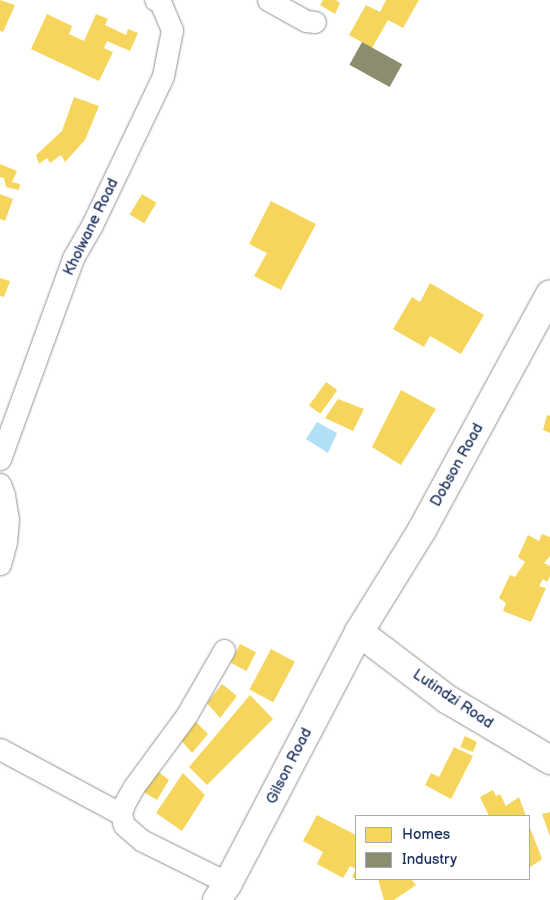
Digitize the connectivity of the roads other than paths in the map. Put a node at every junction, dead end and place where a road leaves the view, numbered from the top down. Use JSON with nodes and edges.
{"nodes":[{"id":1,"x":268,"y":0,"type":"edge"},
{"id":2,"x":160,"y":1,"type":"edge"},
{"id":3,"x":315,"y":22,"type":"dead end"},
{"id":4,"x":550,"y":294,"type":"edge"},
{"id":5,"x":0,"y":459,"type":"edge"},
{"id":6,"x":0,"y":484,"type":"edge"},
{"id":7,"x":0,"y":564,"type":"edge"},
{"id":8,"x":359,"y":632,"type":"junction"},
{"id":9,"x":224,"y":650,"type":"dead end"},
{"id":10,"x":0,"y":749,"type":"edge"},
{"id":11,"x":550,"y":760,"type":"edge"},
{"id":12,"x":121,"y":814,"type":"junction"},
{"id":13,"x":223,"y":892,"type":"edge"}],
"edges":[{"from":1,"to":3,"type":"street"},
{"from":2,"to":5,"type":"street","name":"Kholwane Road"},
{"from":4,"to":8,"type":"street","name":"Dobson Road"},
{"from":6,"to":7,"type":"street"},
{"from":8,"to":11,"type":"street","name":"Lutindzi Road"},
{"from":8,"to":13,"type":"street","name":"Gilson Road"},
{"from":9,"to":12,"type":"street"},
{"from":10,"to":12,"type":"street"},
{"from":12,"to":13,"type":"street"}]}
